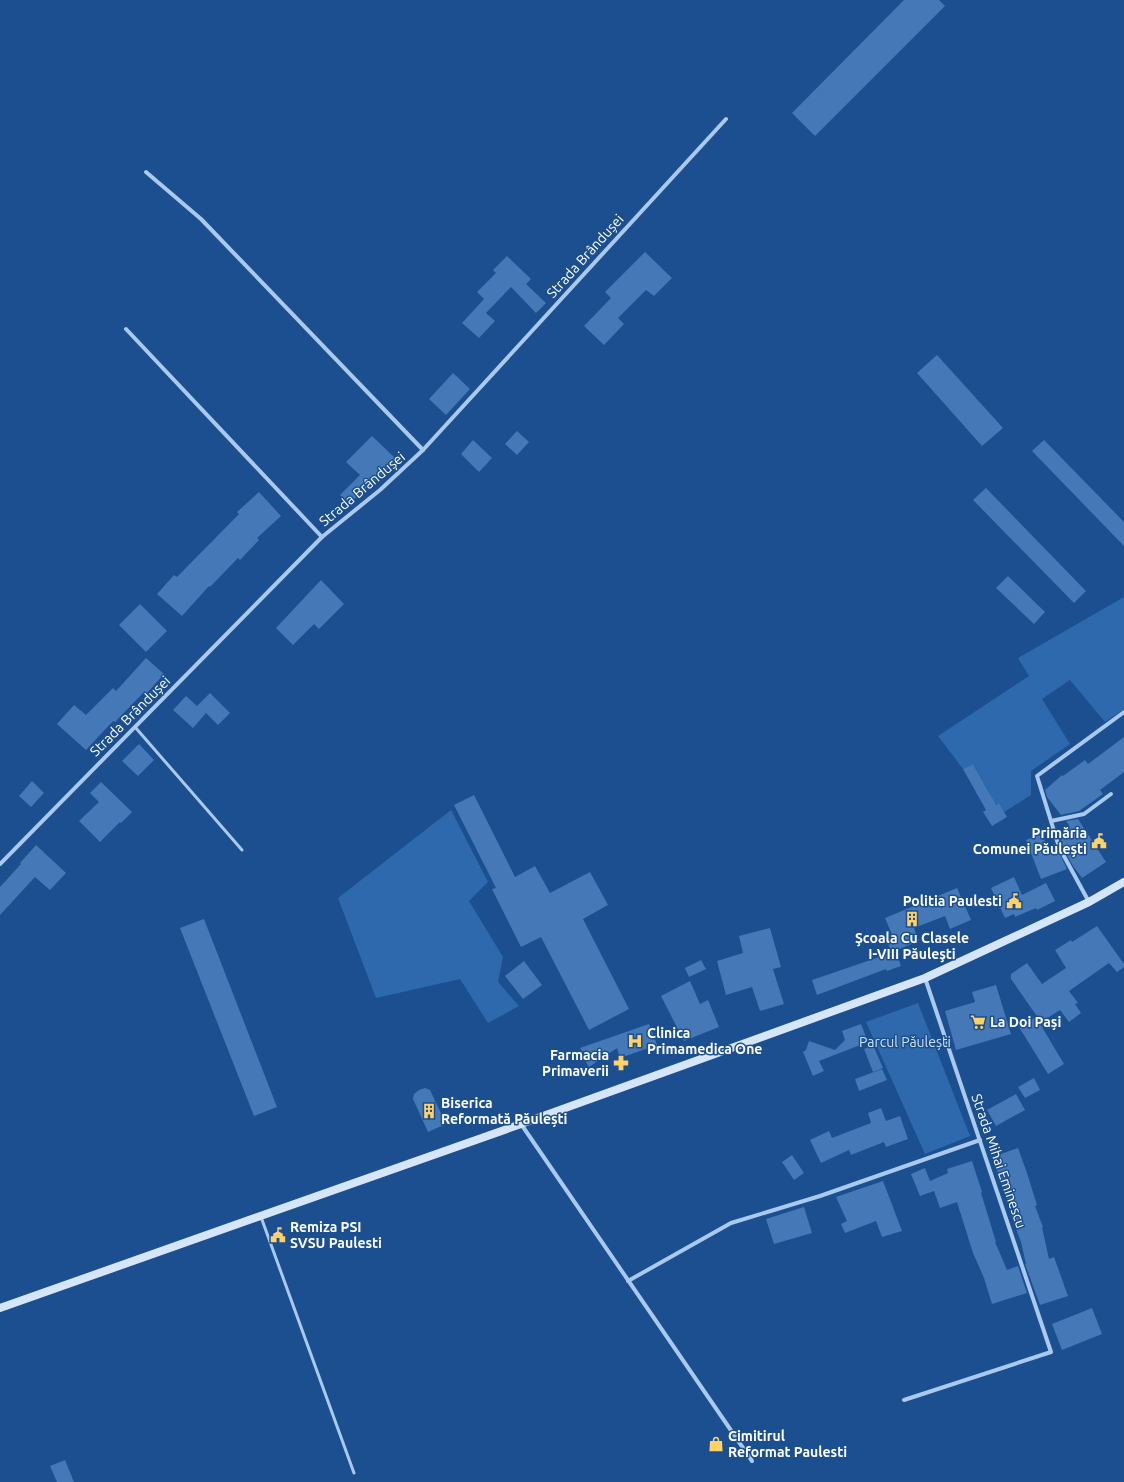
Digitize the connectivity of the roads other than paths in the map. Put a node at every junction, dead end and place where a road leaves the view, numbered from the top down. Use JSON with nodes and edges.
{"nodes":[{"id":1,"x":726,"y":119,"type":"dead end"},
{"id":2,"x":146,"y":172,"type":"dead end"},
{"id":3,"x":126,"y":329,"type":"dead end"},
{"id":4,"x":423,"y":450,"type":"junction"},
{"id":5,"x":322,"y":537,"type":"junction"},
{"id":6,"x":1124,"y":712,"type":"edge"},
{"id":7,"x":135,"y":727,"type":"junction"},
{"id":8,"x":1111,"y":794,"type":"dead end"},
{"id":9,"x":1051,"y":821,"type":"junction"},
{"id":10,"x":242,"y":850,"type":"dead end"},
{"id":11,"x":0,"y":864,"type":"edge"},
{"id":12,"x":1124,"y":882,"type":"edge"},
{"id":13,"x":1089,"y":902,"type":"junction"},
{"id":14,"x":925,"y":978,"type":"junction"},
{"id":15,"x":521,"y":1124,"type":"junction"},
{"id":16,"x":980,"y":1140,"type":"junction"},
{"id":17,"x":260,"y":1215,"type":"junction"},
{"id":18,"x":628,"y":1281,"type":"junction"},
{"id":19,"x":0,"y":1308,"type":"edge"},
{"id":20,"x":904,"y":1400,"type":"dead end"},
{"id":21,"x":752,"y":1460,"type":"dead end"},
{"id":22,"x":354,"y":1473,"type":"dead end"}],
"edges":[{"from":1,"to":4,"type":"street","name":"Strada Brândușei"},
{"from":2,"to":4,"type":"street"},
{"from":3,"to":5,"type":"street"},
{"from":4,"to":5,"type":"street","name":"Strada Brândușei"},
{"from":5,"to":7,"type":"street","name":"Strada Brândușei"},
{"from":6,"to":9,"type":"street"},
{"from":7,"to":10,"type":"lane"},
{"from":7,"to":11,"type":"street","name":"Strada Brândușei"},
{"from":8,"to":9,"type":"street"},
{"from":9,"to":13,"type":"street"},
{"from":12,"to":13,"type":"main road"},
{"from":13,"to":14,"type":"main road"},
{"from":14,"to":15,"type":"main road"},
{"from":14,"to":16,"type":"street","name":"Strada Mihai Eminescu"},
{"from":15,"to":17,"type":"main road"},
{"from":15,"to":18,"type":"street"},
{"from":16,"to":18,"type":"street"},
{"from":16,"to":20,"type":"street","name":"Strada Mihai Eminescu"},
{"from":17,"to":19,"type":"main road"},
{"from":17,"to":22,"type":"lane"},
{"from":18,"to":21,"type":"street"}]}
